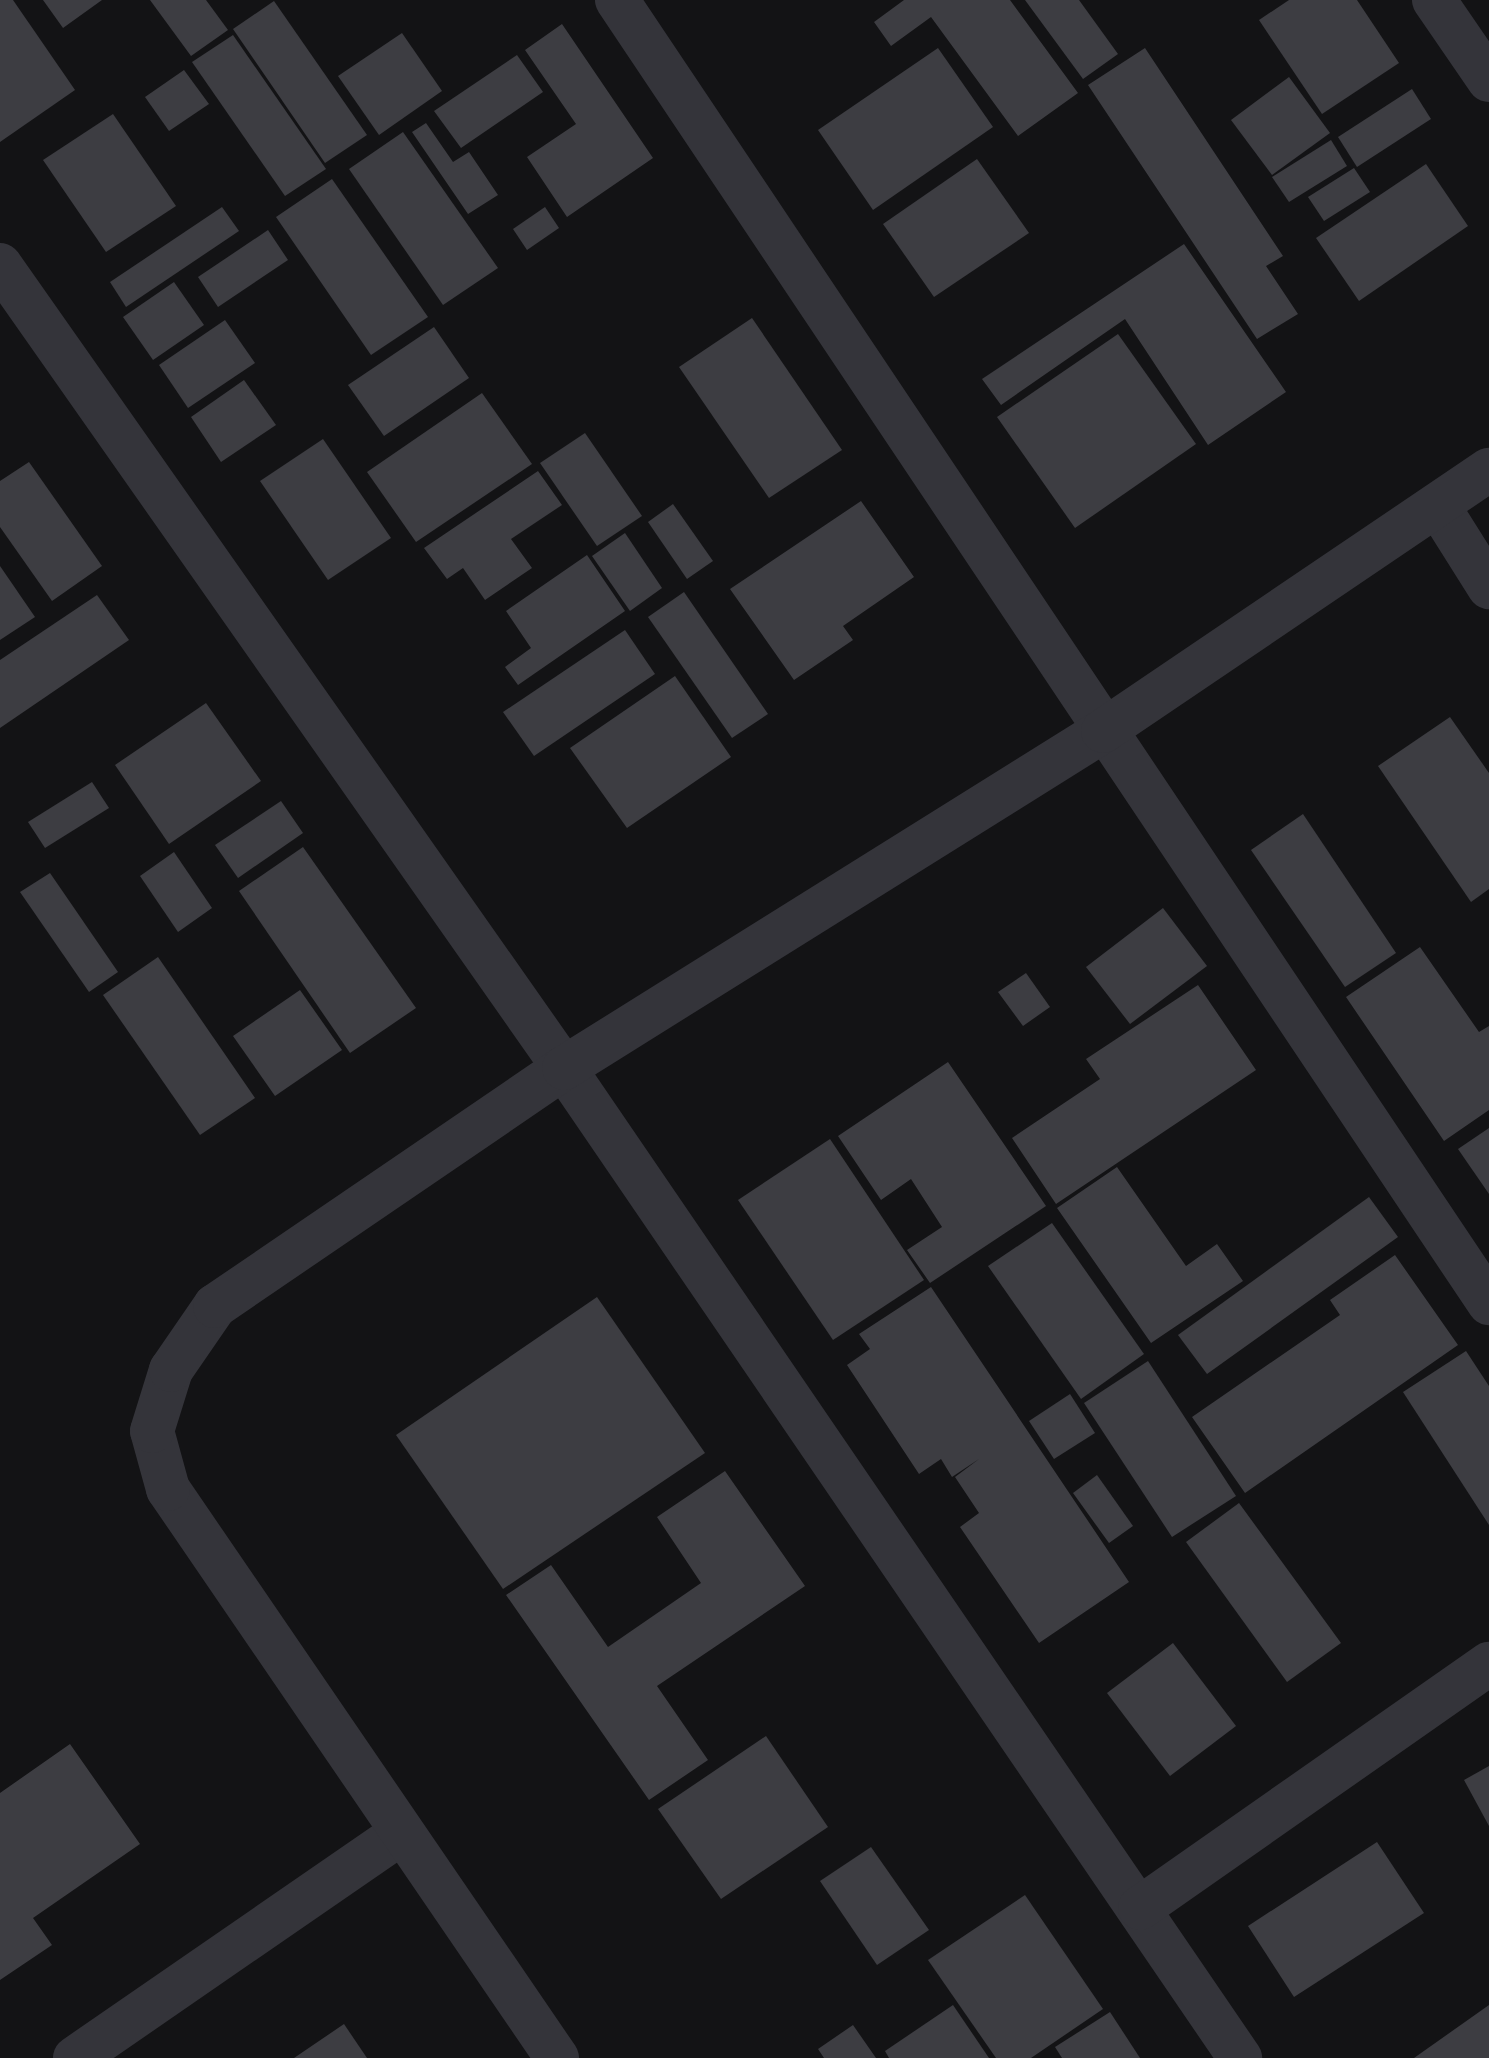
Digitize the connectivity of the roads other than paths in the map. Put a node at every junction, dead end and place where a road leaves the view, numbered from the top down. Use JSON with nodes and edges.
{"nodes":[{"id":1,"x":617,"y":0,"type":"edge"},
{"id":2,"x":1434,"y":0,"type":"edge"},
{"id":3,"x":1489,"y":80,"type":"edge"},
{"id":4,"x":0,"y":265,"type":"edge"},
{"id":5,"x":1489,"y":470,"type":"edge"},
{"id":6,"x":1438,"y":506,"type":"junction"},
{"id":7,"x":1489,"y":587,"type":"edge"},
{"id":8,"x":1103,"y":731,"type":"junction"},
{"id":9,"x":564,"y":1068,"type":"junction"},
{"id":10,"x":1489,"y":1303,"type":"edge"},
{"id":11,"x":1489,"y":1664,"type":"edge"},
{"id":12,"x":402,"y":1832,"type":"junction"},
{"id":13,"x":1140,"y":1908,"type":"junction"},
{"id":14,"x":75,"y":2058,"type":"edge"},
{"id":15,"x":557,"y":2058,"type":"edge"},
{"id":16,"x":1240,"y":2058,"type":"edge"}],
"edges":[{"from":1,"to":8,"type":"street"},
{"from":2,"to":3,"type":"street"},
{"from":4,"to":9,"type":"street"},
{"from":5,"to":6,"type":"street"},
{"from":6,"to":7,"type":"street"},
{"from":6,"to":8,"type":"street"},
{"from":8,"to":9,"type":"street"},
{"from":8,"to":10,"type":"street"},
{"from":9,"to":12,"type":"street"},
{"from":9,"to":13,"type":"street"},
{"from":11,"to":13,"type":"street"},
{"from":12,"to":14,"type":"street"},
{"from":12,"to":15,"type":"street"},
{"from":13,"to":16,"type":"street"}]}
